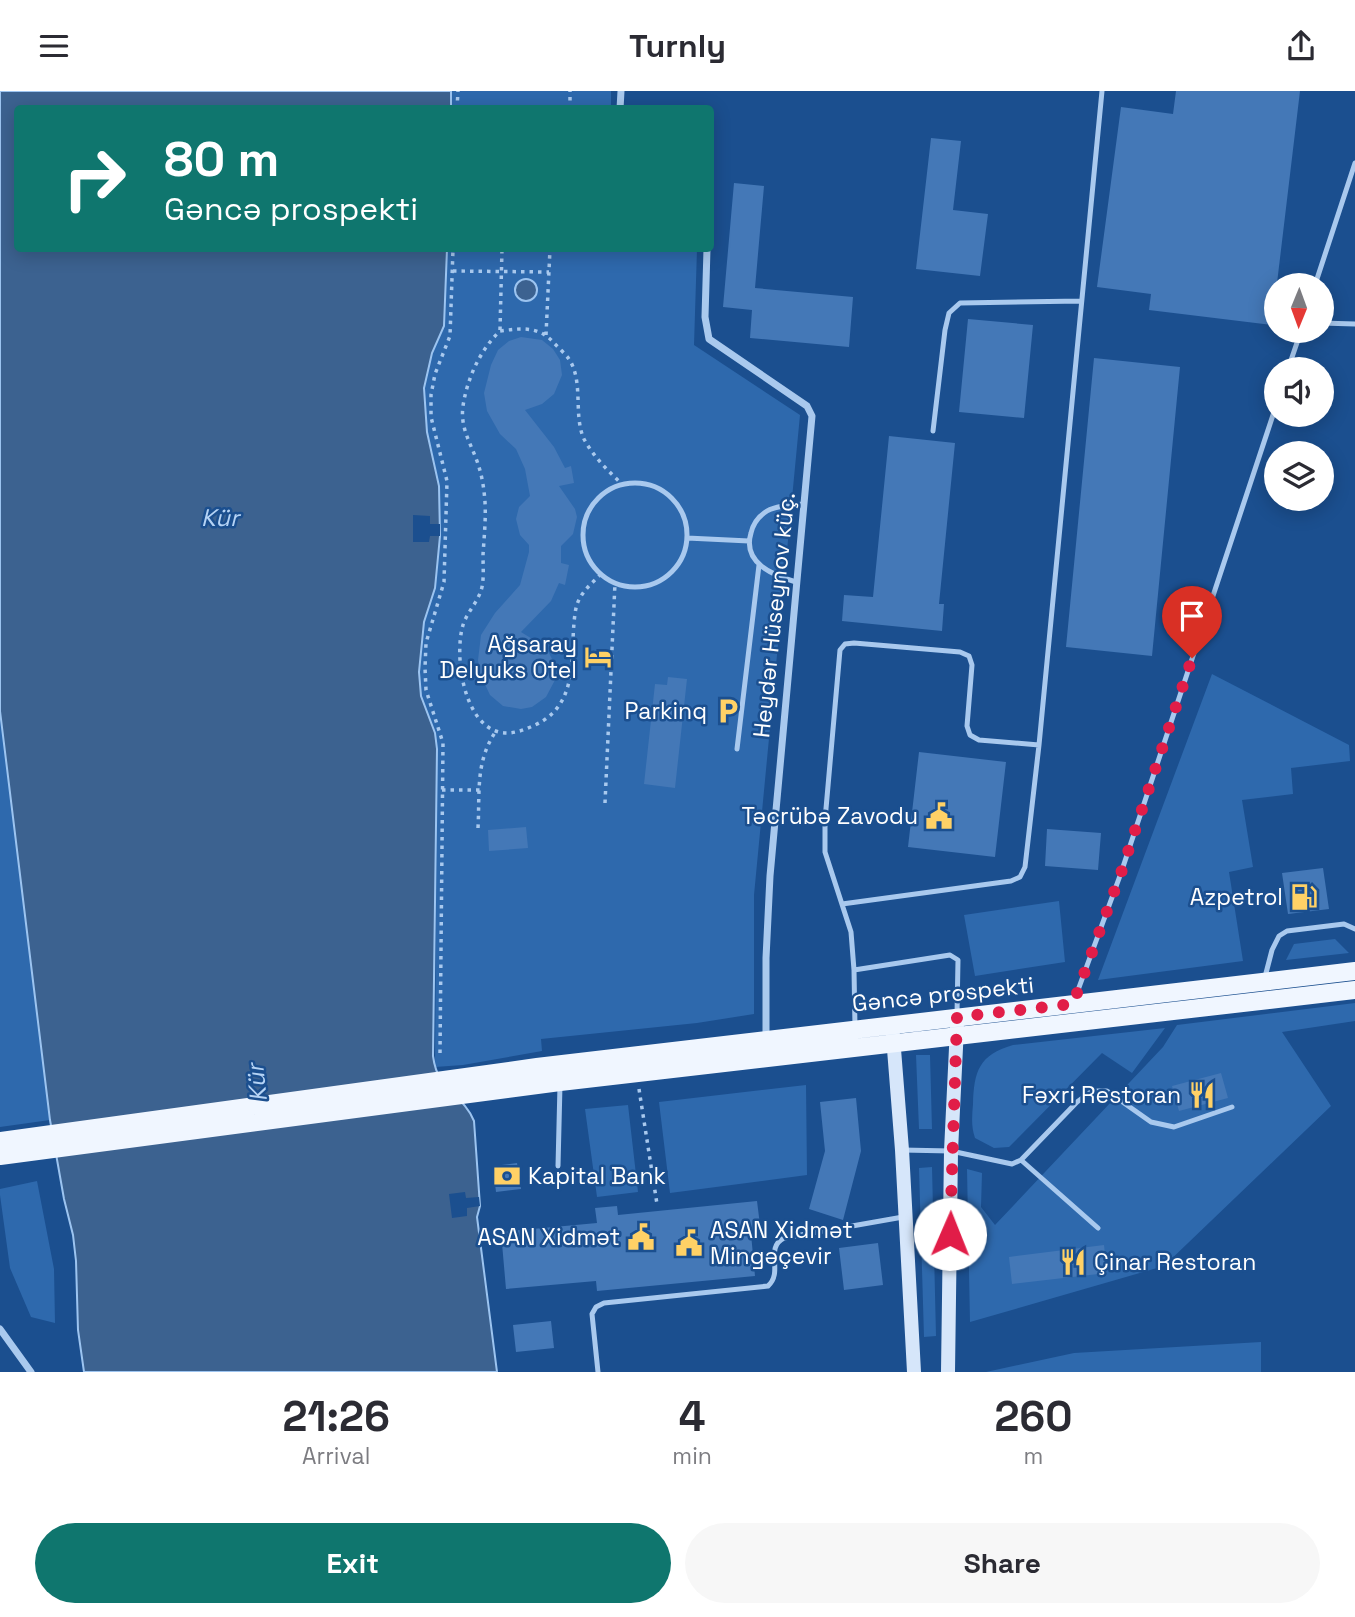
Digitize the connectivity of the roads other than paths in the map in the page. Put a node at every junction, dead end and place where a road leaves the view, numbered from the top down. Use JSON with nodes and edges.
{"nodes":[{"id":1,"x":1102,"y":91,"type":"edge"},
{"id":2,"x":1355,"y":163,"type":"edge"},
{"id":3,"x":707,"y":252,"type":"edge"},
{"id":4,"x":1319,"y":273,"type":"edge"},
{"id":5,"x":1081,"y":301,"type":"junction"},
{"id":6,"x":1334,"y":323,"type":"edge"},
{"id":7,"x":1355,"y":324,"type":"edge"},
{"id":8,"x":1269,"y":427,"type":"edge"},
{"id":9,"x":933,"y":431,"type":"dead end"},
{"id":10,"x":804,"y":504,"type":"junction"},
{"id":11,"x":687,"y":538,"type":"junction"},
{"id":12,"x":748,"y":541,"type":"junction"},
{"id":13,"x":759,"y":565,"type":"junction"},
{"id":14,"x":796,"y":582,"type":"junction"},
{"id":15,"x":1038,"y":745,"type":"junction"},
{"id":16,"x":737,"y":749,"type":"dead end"},
{"id":17,"x":842,"y":904,"type":"junction"},
{"id":18,"x":1355,"y":929,"type":"edge"},
{"id":19,"x":854,"y":970,"type":"junction"},
{"id":20,"x":1355,"y":971,"type":"edge"},
{"id":21,"x":1264,"y":981,"type":"junction"},
{"id":22,"x":1355,"y":990,"type":"edge"},
{"id":23,"x":1073,"y":1004,"type":"junction"},
{"id":24,"x":957,"y":1017,"type":"junction"},
{"id":25,"x":892,"y":1024,"type":"junction"},
{"id":26,"x":855,"y":1028,"type":"junction"},
{"id":27,"x":956,"y":1035,"type":"junction"},
{"id":28,"x":766,"y":1039,"type":"junction"},
{"id":29,"x":894,"y":1042,"type":"junction"},
{"id":30,"x":538,"y":1076,"type":"junction"},
{"id":31,"x":560,"y":1082,"type":"junction"},
{"id":32,"x":1233,"y":1107,"type":"dead end"},
{"id":33,"x":1,"y":1148,"type":"edge"},
{"id":34,"x":902,"y":1150,"type":"junction"},
{"id":35,"x":951,"y":1151,"type":"junction"},
{"id":36,"x":1021,"y":1160,"type":"junction"},
{"id":37,"x":558,"y":1166,"type":"dead end"},
{"id":38,"x":906,"y":1216,"type":"junction"},
{"id":39,"x":1098,"y":1228,"type":"dead end"},
{"id":40,"x":0,"y":1329,"type":"edge"},
{"id":41,"x":32,"y":1372,"type":"edge"},
{"id":42,"x":598,"y":1372,"type":"edge"},
{"id":43,"x":914,"y":1372,"type":"edge"},
{"id":44,"x":948,"y":1372,"type":"edge"}],
"edges":[{"from":1,"to":5,"type":"lane"},
{"from":2,"to":4,"type":"lane"},
{"from":3,"to":10,"type":"street","name":"Heydər Hüseynov küç."},
{"from":5,"to":9,"type":"lane"},
{"from":5,"to":15,"type":"lane"},
{"from":6,"to":7,"type":"lane"},
{"from":8,"to":23,"type":"lane"},
{"from":10,"to":12,"type":"lane"},
{"from":10,"to":14,"type":"street","name":"Heydər Hüseynov küç."},
{"from":11,"to":11,"type":"lane"},
{"from":11,"to":12,"type":"lane"},
{"from":12,"to":13,"type":"lane"},
{"from":13,"to":14,"type":"lane"},
{"from":13,"to":16,"type":"lane"},
{"from":14,"to":28,"type":"street","name":"Heydər Hüseynov küç."},
{"from":15,"to":17,"type":"lane"},
{"from":15,"to":17,"type":"lane"},
{"from":17,"to":19,"type":"lane"},
{"from":18,"to":21,"type":"lane"},
{"from":19,"to":24,"type":"lane"},
{"from":19,"to":26,"type":"lane"},
{"from":20,"to":21,"type":"main road","name":"Gəncə prospekti"},
{"from":21,"to":23,"type":"main road","name":"Gəncə prospekti"},
{"from":22,"to":27,"type":"main road","name":"Gəncə prospekti"},
{"from":23,"to":24,"type":"main road","name":"Gəncə prospekti"},
{"from":24,"to":25,"type":"main road","name":"Gəncə prospekti"},
{"from":24,"to":27,"type":"main road"},
{"from":25,"to":26,"type":"main road","name":"Gəncə prospekti"},
{"from":25,"to":29,"type":"main road"},
{"from":26,"to":28,"type":"main road","name":"Gəncə prospekti"},
{"from":27,"to":29,"type":"main road","name":"Gəncə prospekti"},
{"from":27,"to":35,"type":"main road"},
{"from":28,"to":30,"type":"main road","name":"Gəncə prospekti"},
{"from":29,"to":31,"type":"main road","name":"Gəncə prospekti"},
{"from":29,"to":34,"type":"main road"},
{"from":30,"to":31,"type":"main road","name":"Gəncə prospekti"},
{"from":30,"to":33,"type":"main road"},
{"from":31,"to":37,"type":"lane"},
{"from":32,"to":36,"type":"lane"},
{"from":34,"to":35,"type":"lane"},
{"from":34,"to":38,"type":"main road"},
{"from":35,"to":36,"type":"lane"},
{"from":35,"to":44,"type":"main road"},
{"from":36,"to":39,"type":"lane"},
{"from":38,"to":42,"type":"lane"},
{"from":38,"to":43,"type":"main road"},
{"from":40,"to":41,"type":"street"}]}
